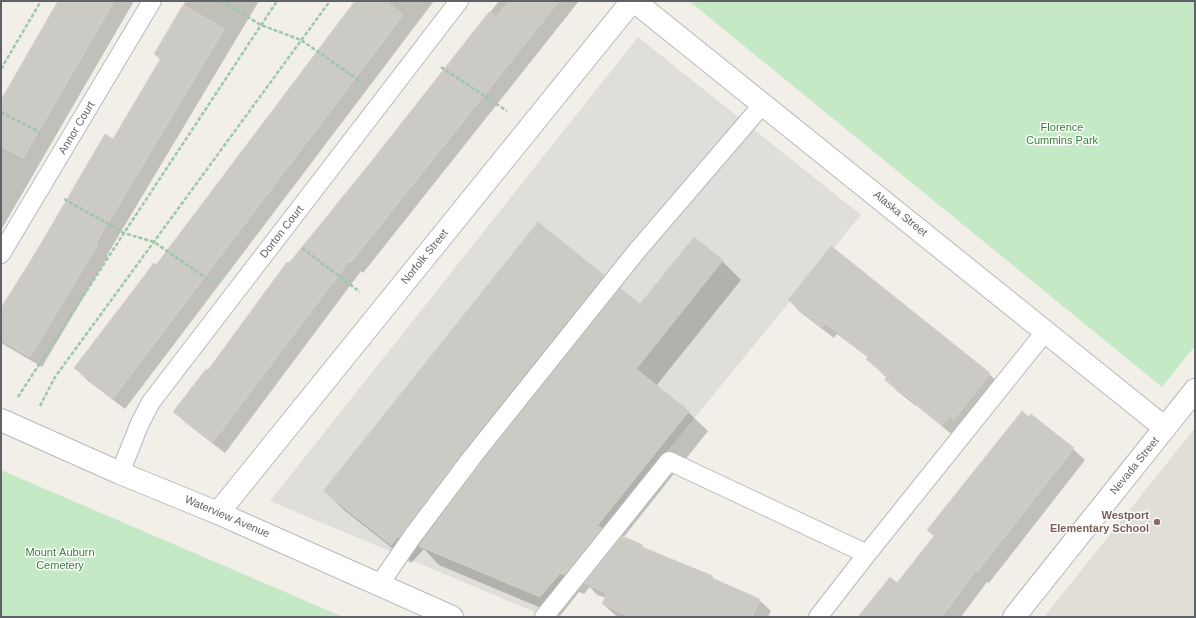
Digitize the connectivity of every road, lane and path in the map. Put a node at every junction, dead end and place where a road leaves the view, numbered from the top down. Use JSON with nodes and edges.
{"nodes":[{"id":1,"x":41,"y":1,"type":"edge"},
{"id":2,"x":152,"y":1,"type":"edge"},
{"id":3,"x":221,"y":1,"type":"edge"},
{"id":4,"x":277,"y":1,"type":"edge"},
{"id":5,"x":330,"y":1,"type":"edge"},
{"id":6,"x":459,"y":1,"type":"edge"},
{"id":7,"x":633,"y":1,"type":"edge"},
{"id":8,"x":261,"y":26,"type":"junction"},
{"id":9,"x":301,"y":40,"type":"junction"},
{"id":10,"x":420,"y":52,"type":"junction"},
{"id":11,"x":1,"y":69,"type":"edge"},
{"id":12,"x":384,"y":99,"type":"junction"},
{"id":13,"x":763,"y":104,"type":"junction"},
{"id":14,"x":1,"y":112,"type":"edge"},
{"id":15,"x":530,"y":127,"type":"junction"},
{"id":16,"x":66,"y":147,"type":"junction"},
{"id":17,"x":42,"y":186,"type":"junction"},
{"id":18,"x":282,"y":232,"type":"junction"},
{"id":19,"x":124,"y":233,"type":"junction"},
{"id":20,"x":154,"y":242,"type":"junction"},
{"id":21,"x":1,"y":254,"type":"edge"},
{"id":22,"x":232,"y":296,"type":"junction"},
{"id":23,"x":383,"y":310,"type":"junction"},
{"id":24,"x":1045,"y":332,"type":"junction"},
{"id":25,"x":1195,"y":390,"type":"edge"},
{"id":26,"x":2,"y":420,"type":"edge"},
{"id":27,"x":1165,"y":428,"type":"junction"},
{"id":28,"x":27,"y":432,"type":"junction"},
{"id":29,"x":120,"y":473,"type":"junction"},
{"id":30,"x":218,"y":513,"type":"junction"},
{"id":31,"x":867,"y":554,"type":"junction"},
{"id":32,"x":379,"y":585,"type":"junction"},
{"id":33,"x":452,"y":617,"type":"edge"},
{"id":34,"x":544,"y":617,"type":"edge"},
{"id":35,"x":818,"y":617,"type":"edge"},
{"id":36,"x":1014,"y":617,"type":"edge"}],
"edges":[{"from":1,"to":11,"type":"path"},
{"from":2,"to":16,"type":"lane","name":"Annor Court"},
{"from":3,"to":8,"type":"path"},
{"from":4,"to":8,"type":"path"},
{"from":5,"to":9,"type":"path"},
{"from":6,"to":10,"type":"lane","name":"Dorton Court"},
{"from":7,"to":13,"type":"street","name":"Alaska Street"},
{"from":7,"to":15,"type":"street","name":"Norfolk Street"},
{"from":8,"to":9,"type":"path"},
{"from":8,"to":19,"type":"path"},
{"from":9,"to":12,"type":"path"},
{"from":9,"to":20,"type":"path"},
{"from":10,"to":12,"type":"lane","name":"Dorton Court"},
{"from":10,"to":15,"type":"path"},
{"from":12,"to":18,"type":"lane","name":"Dorton Court"},
{"from":13,"to":24,"type":"street","name":"Alaska Street"},
{"from":13,"to":32,"type":"lane"},
{"from":14,"to":16,"type":"path"},
{"from":15,"to":23,"type":"street","name":"Norfolk Street"},
{"from":16,"to":17,"type":"lane","name":"Annor Court"},
{"from":17,"to":19,"type":"path"},
{"from":17,"to":21,"type":"lane","name":"Annor Court"},
{"from":18,"to":22,"type":"lane","name":"Dorton Court"},
{"from":18,"to":23,"type":"path"},
{"from":19,"to":20,"type":"path"},
{"from":19,"to":26,"type":"path"},
{"from":20,"to":22,"type":"path"},
{"from":20,"to":28,"type":"path"},
{"from":22,"to":29,"type":"lane","name":"Dorton Court"},
{"from":23,"to":30,"type":"street","name":"Norfolk Street"},
{"from":24,"to":27,"type":"street","name":"Alaska Street"},
{"from":24,"to":31,"type":"lane"},
{"from":25,"to":27,"type":"street","name":"Nevada Street"},
{"from":26,"to":28,"type":"street","name":"Waterview Avenue"},
{"from":27,"to":36,"type":"street","name":"Nevada Street"},
{"from":28,"to":29,"type":"street","name":"Waterview Avenue"},
{"from":29,"to":30,"type":"street","name":"Waterview Avenue"},
{"from":30,"to":32,"type":"street","name":"Waterview Avenue"},
{"from":31,"to":34,"type":"lane"},
{"from":31,"to":35,"type":"lane"},
{"from":32,"to":33,"type":"street","name":"Waterview Avenue"}]}
